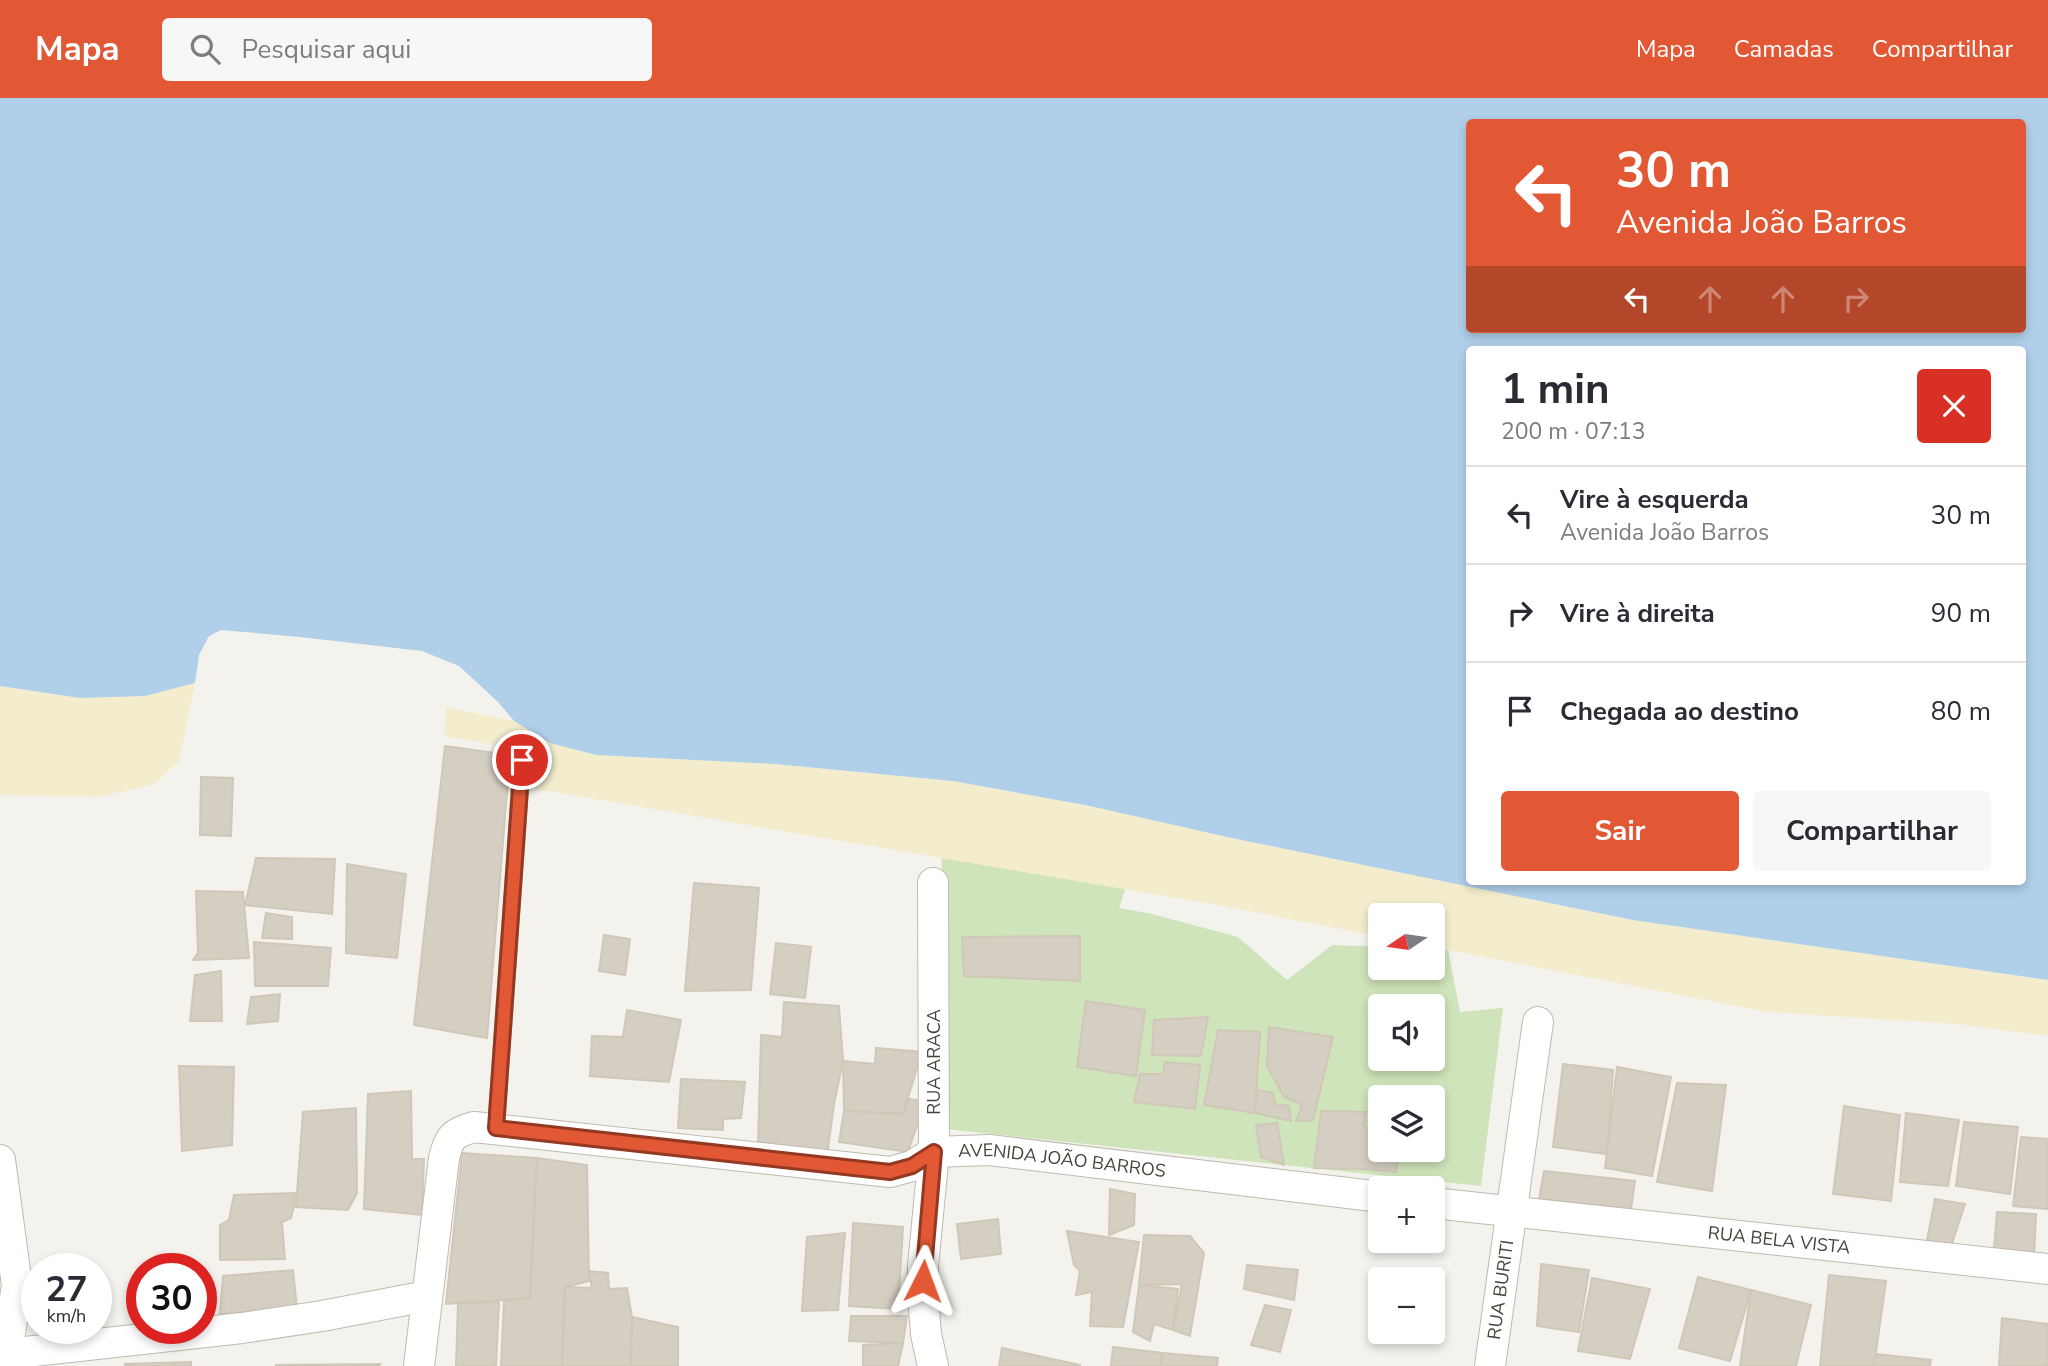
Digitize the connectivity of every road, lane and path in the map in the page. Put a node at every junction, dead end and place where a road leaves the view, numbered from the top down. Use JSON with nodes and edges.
{"nodes":[{"id":1,"x":522,"y":760,"type":"dead end"},
{"id":2,"x":933,"y":883,"type":"dead end"},
{"id":3,"x":1538,"y":1022,"type":"dead end"},
{"id":4,"x":496,"y":1128,"type":"junction"},
{"id":5,"x":934,"y":1152,"type":"junction"},
{"id":6,"x":0,"y":1160,"type":"edge"},
{"id":7,"x":1368,"y":1195,"type":"edge"},
{"id":8,"x":1445,"y":1204,"type":"edge"},
{"id":9,"x":1510,"y":1212,"type":"junction"},
{"id":10,"x":2048,"y":1269,"type":"edge"},
{"id":11,"x":427,"y":1296,"type":"junction"},
{"id":12,"x":8,"y":1360,"type":"edge"},
{"id":13,"x":419,"y":1366,"type":"edge"},
{"id":14,"x":933,"y":1366,"type":"edge"},
{"id":15,"x":1490,"y":1366,"type":"edge"}],
"edges":[{"from":1,"to":4,"type":"lane"},
{"from":2,"to":5,"type":"street","name":"RUA ARACA"},
{"from":3,"to":9,"type":"street","name":"RUA BURITI"},
{"from":4,"to":5,"type":"street","name":"AVENIDA JOÃO BARROS"},
{"from":4,"to":11,"type":"street","name":"AVENIDA JOÃO BARROS"},
{"from":5,"to":7,"type":"street","name":"AVENIDA JOÃO BARROS"},
{"from":5,"to":14,"type":"street","name":"RUA ARACA"},
{"from":6,"to":12,"type":"street"},
{"from":8,"to":9,"type":"street"},
{"from":9,"to":10,"type":"street","name":"RUA BELA VISTA"},
{"from":9,"to":15,"type":"street","name":"RUA BURITI"},
{"from":11,"to":12,"type":"street"},
{"from":11,"to":13,"type":"street","name":"AVENIDA JOÃO BARROS"}]}
